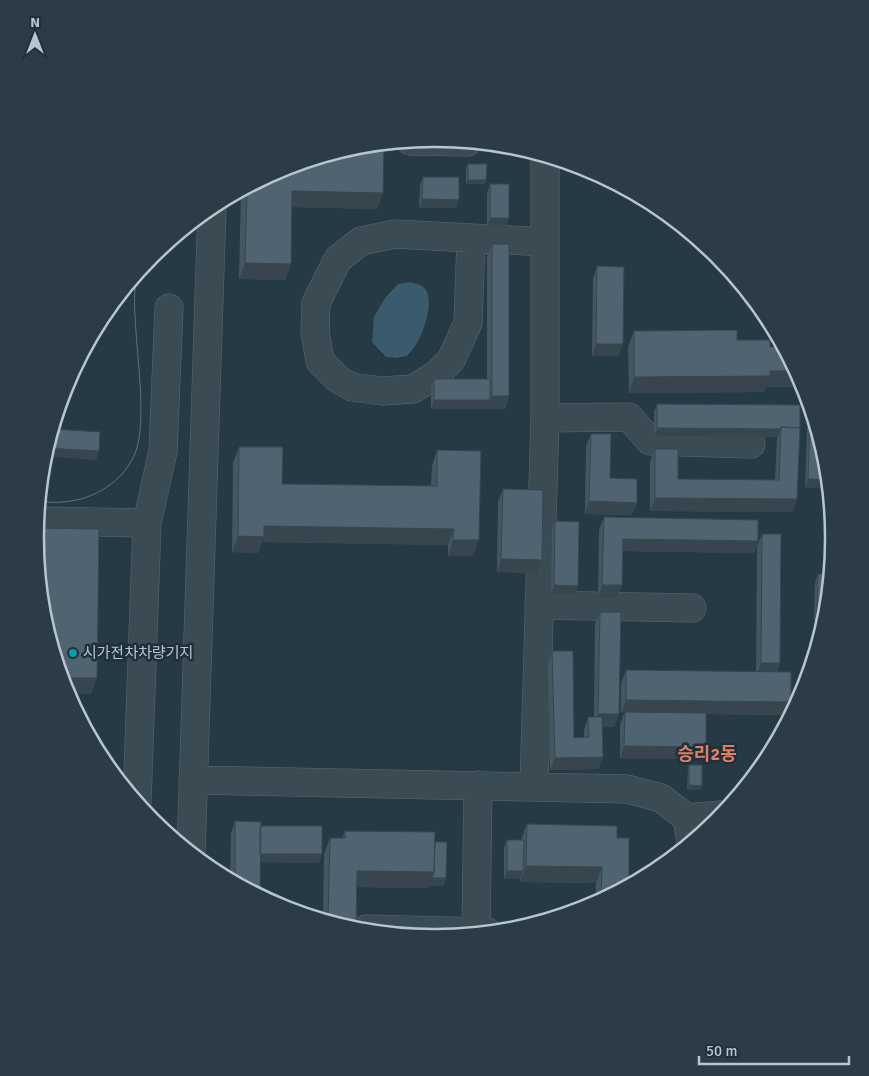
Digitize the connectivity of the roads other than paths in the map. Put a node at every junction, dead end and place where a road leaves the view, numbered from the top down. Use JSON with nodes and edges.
{"nodes":[{"id":1,"x":545,"y":164,"type":"edge"},
{"id":2,"x":212,"y":217,"type":"edge"},
{"id":3,"x":471,"y":239,"type":"junction"},
{"id":4,"x":545,"y":242,"type":"junction"},
{"id":5,"x":169,"y":308,"type":"dead end"},
{"id":6,"x":544,"y":418,"type":"junction"},
{"id":7,"x":751,"y":444,"type":"dead end"},
{"id":8,"x":45,"y":521,"type":"edge"},
{"id":9,"x":147,"y":523,"type":"junction"},
{"id":10,"x":539,"y":605,"type":"junction"},
{"id":11,"x":692,"y":608,"type":"dead end"},
{"id":12,"x":193,"y":780,"type":"junction"},
{"id":13,"x":478,"y":785,"type":"junction"},
{"id":14,"x":534,"y":786,"type":"junction"},
{"id":15,"x":137,"y":792,"type":"edge"},
{"id":16,"x":689,"y":830,"type":"edge"},
{"id":17,"x":191,"y":843,"type":"edge"},
{"id":18,"x":482,"y":926,"type":"edge"}],
"edges":[{"from":1,"to":4,"type":"street"},
{"from":2,"to":12,"type":"street"},
{"from":3,"to":3,"type":"street"},
{"from":3,"to":4,"type":"street"},
{"from":4,"to":6,"type":"street"},
{"from":5,"to":9,"type":"street"},
{"from":6,"to":7,"type":"street"},
{"from":6,"to":10,"type":"street"},
{"from":8,"to":9,"type":"street"},
{"from":9,"to":15,"type":"street"},
{"from":10,"to":11,"type":"street"},
{"from":10,"to":14,"type":"street"},
{"from":12,"to":13,"type":"street"},
{"from":12,"to":17,"type":"street"},
{"from":13,"to":14,"type":"street"},
{"from":13,"to":18,"type":"street"},
{"from":14,"to":16,"type":"street"}]}
